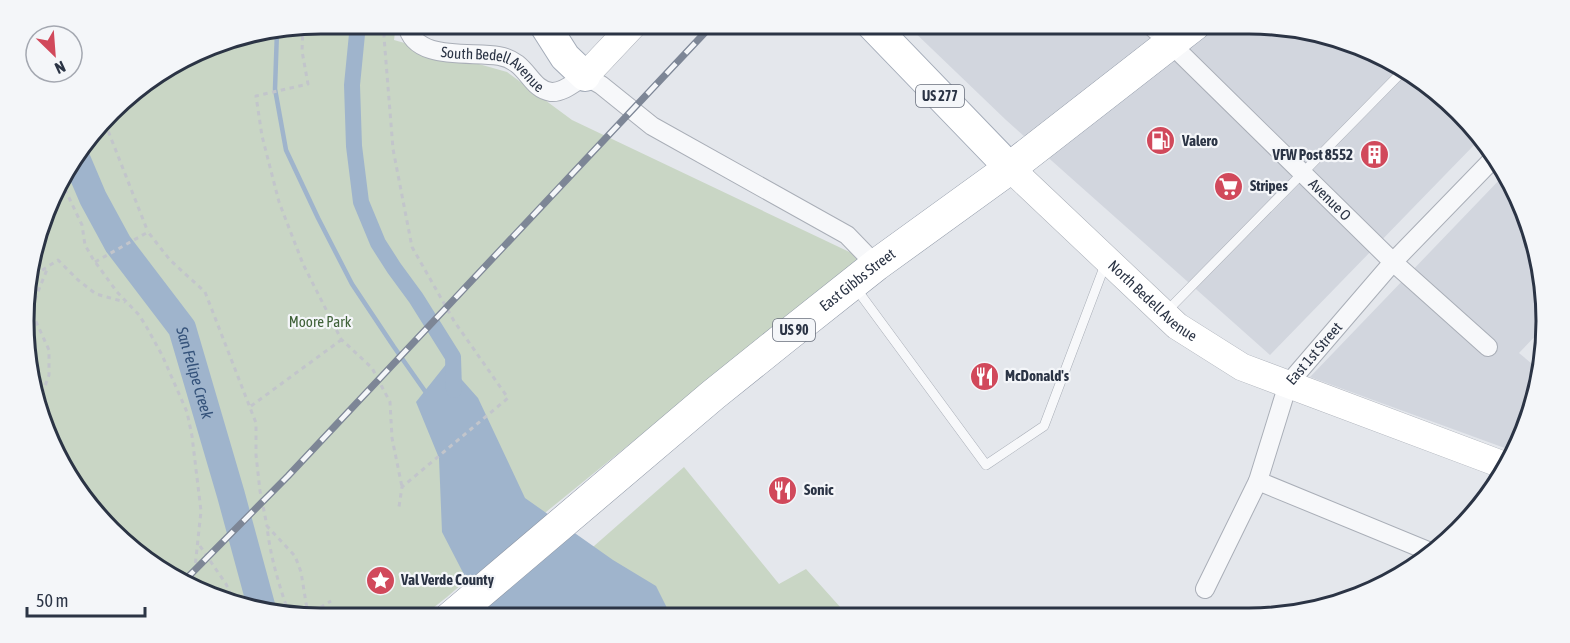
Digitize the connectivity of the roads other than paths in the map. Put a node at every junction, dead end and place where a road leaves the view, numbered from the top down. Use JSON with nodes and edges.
{"nodes":[{"id":1,"x":410,"y":34,"type":"edge"},
{"id":2,"x":550,"y":34,"type":"edge"},
{"id":3,"x":625,"y":34,"type":"edge"},
{"id":4,"x":881,"y":34,"type":"edge"},
{"id":5,"x":1160,"y":34,"type":"edge"},
{"id":6,"x":585,"y":76,"type":"junction"},
{"id":7,"x":1398,"y":76,"type":"edge"},
{"id":8,"x":1488,"y":164,"type":"edge"},
{"id":9,"x":1010,"y":168,"type":"junction"},
{"id":10,"x":1303,"y":173,"type":"junction"},
{"id":11,"x":1107,"y":260,"type":"junction"},
{"id":12,"x":1393,"y":262,"type":"junction"},
{"id":13,"x":865,"y":275,"type":"junction"},
{"id":14,"x":1164,"y":314,"type":"junction"},
{"id":15,"x":1488,"y":347,"type":"dead end"},
{"id":16,"x":1288,"y":384,"type":"junction"},
{"id":17,"x":1498,"y":463,"type":"edge"},
{"id":18,"x":1258,"y":481,"type":"junction"},
{"id":19,"x":1423,"y":549,"type":"edge"},
{"id":20,"x":1205,"y":589,"type":"dead end"},
{"id":21,"x":461,"y":608,"type":"edge"}],
"edges":[{"from":1,"to":6,"type":"street","name":"South Bedell Avenue"},
{"from":2,"to":6,"type":"main road"},
{"from":3,"to":6,"type":"main road"},
{"from":4,"to":9,"type":"main road","name":"North Bedell Avenue","number":"US 277"},
{"from":5,"to":9,"type":"highway","name":"East Gibbs Street","number":"US 90"},
{"from":5,"to":10,"type":"street","name":"Avenue O"},
{"from":6,"to":13,"type":"street"},
{"from":7,"to":10,"type":"lane"},
{"from":8,"to":12,"type":"street","name":"East 1st Street"},
{"from":9,"to":11,"type":"main road","name":"North Bedell Avenue"},
{"from":9,"to":13,"type":"highway","name":"East Gibbs Street","number":"US 90"},
{"from":10,"to":12,"type":"street","name":"Avenue O"},
{"from":10,"to":14,"type":"lane"},
{"from":11,"to":13,"type":"lane"},
{"from":11,"to":14,"type":"main road","name":"North Bedell Avenue"},
{"from":12,"to":15,"type":"street","name":"Avenue O"},
{"from":12,"to":16,"type":"street","name":"East 1st Street"},
{"from":13,"to":21,"type":"highway","name":"East Gibbs Street","number":"US 90"},
{"from":14,"to":16,"type":"main road","name":"North Bedell Avenue"},
{"from":16,"to":17,"type":"main road","name":"North Bedell Avenue"},
{"from":16,"to":18,"type":"street","name":"East 1st Street"},
{"from":18,"to":19,"type":"street"},
{"from":18,"to":20,"type":"street","name":"East 1st Street"}]}
